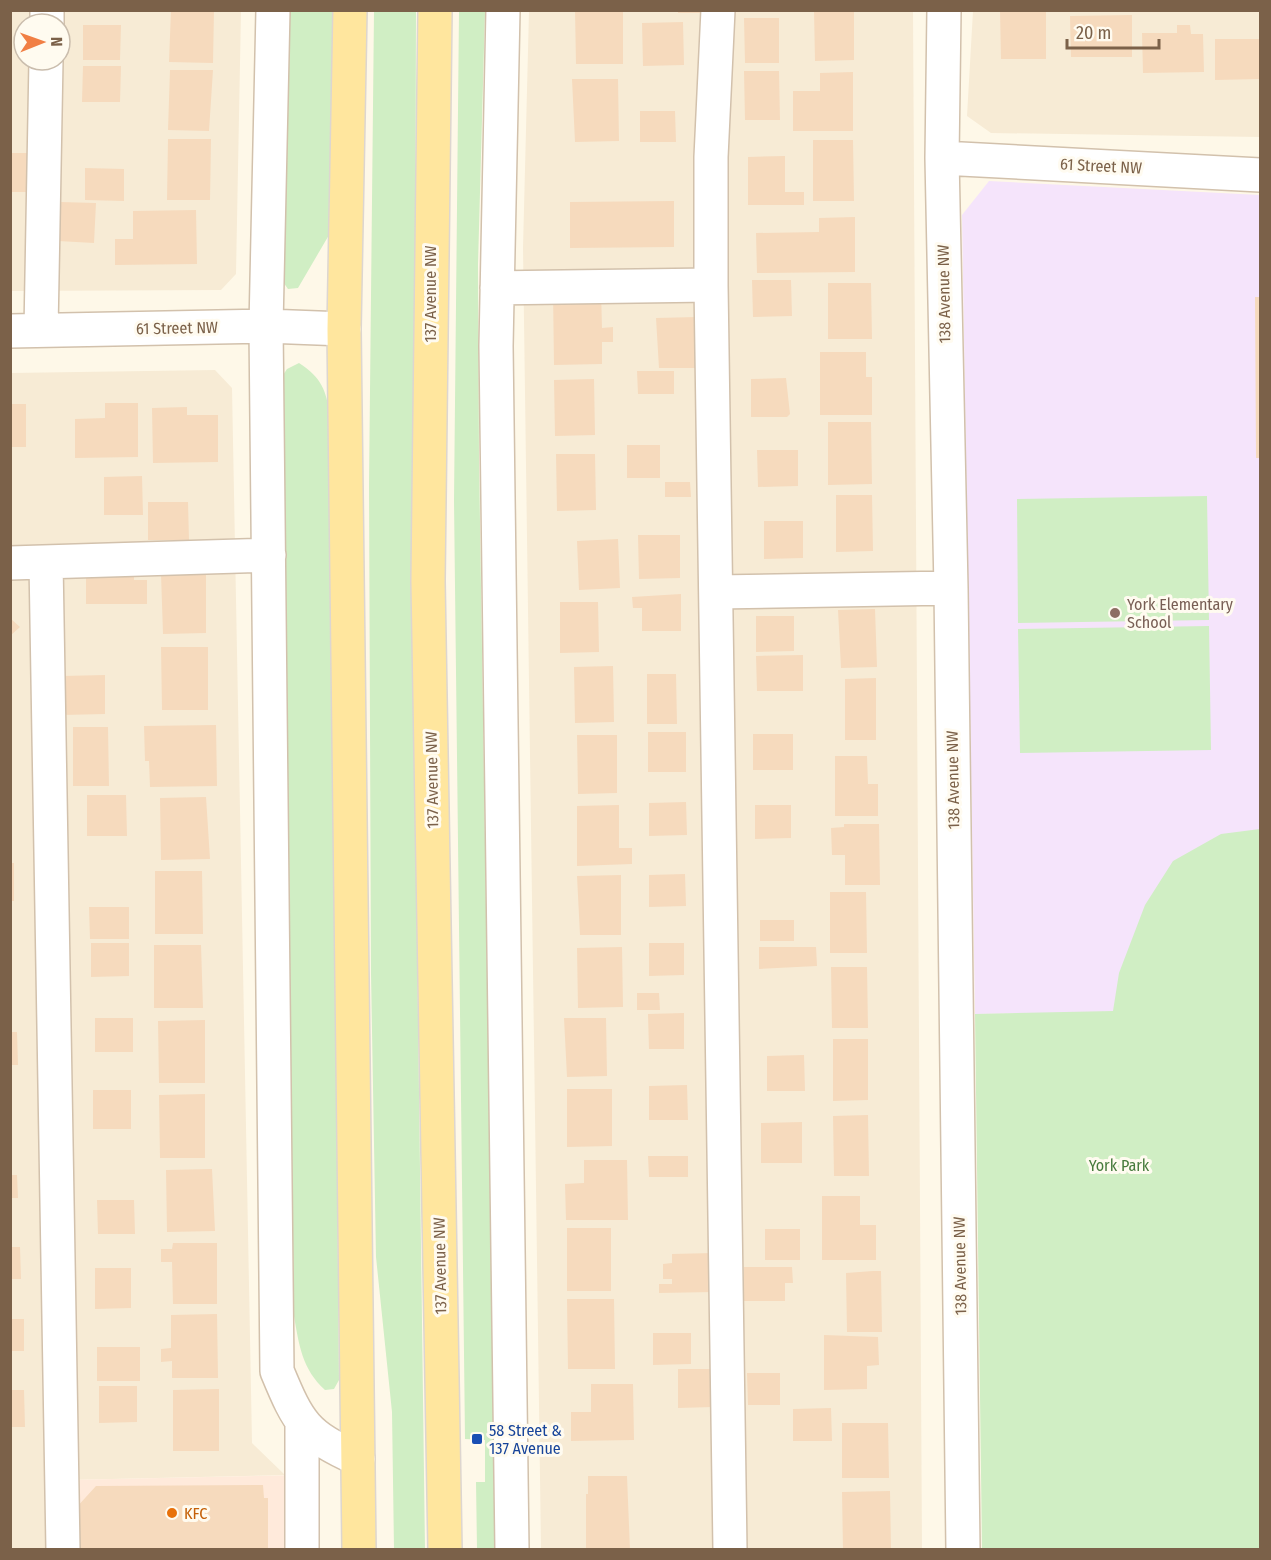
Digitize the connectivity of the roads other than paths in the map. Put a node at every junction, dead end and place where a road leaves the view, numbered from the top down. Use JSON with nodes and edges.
{"nodes":[{"id":1,"x":273,"y":10,"type":"edge"},
{"id":2,"x":350,"y":10,"type":"edge"},
{"id":3,"x":435,"y":10,"type":"edge"},
{"id":4,"x":503,"y":10,"type":"edge"},
{"id":5,"x":718,"y":10,"type":"edge"},
{"id":6,"x":944,"y":10,"type":"edge"},
{"id":7,"x":45,"y":72,"type":"edge"},
{"id":8,"x":942,"y":158,"type":"junction"},
{"id":9,"x":1260,"y":175,"type":"edge"},
{"id":10,"x":711,"y":285,"type":"junction"},
{"id":11,"x":497,"y":288,"type":"junction"},
{"id":12,"x":266,"y":326,"type":"junction"},
{"id":13,"x":344,"y":328,"type":"junction"},
{"id":14,"x":26,"y":330,"type":"edge"},
{"id":15,"x":269,"y":555,"type":"junction"},
{"id":16,"x":46,"y":562,"type":"junction"},
{"id":17,"x":10,"y":563,"type":"edge"},
{"id":18,"x":951,"y":588,"type":"junction"},
{"id":19,"x":716,"y":592,"type":"junction"},
{"id":20,"x":302,"y":1421,"type":"junction"},
{"id":21,"x":358,"y":1459,"type":"junction"},
{"id":22,"x":63,"y":1550,"type":"edge"},
{"id":23,"x":302,"y":1550,"type":"edge"},
{"id":24,"x":359,"y":1550,"type":"edge"},
{"id":25,"x":445,"y":1550,"type":"edge"},
{"id":26,"x":512,"y":1550,"type":"edge"},
{"id":27,"x":730,"y":1550,"type":"edge"},
{"id":28,"x":963,"y":1550,"type":"edge"}],
"edges":[{"from":1,"to":12,"type":"street"},
{"from":2,"to":13,"type":"main road"},
{"from":3,"to":25,"type":"main road","name":"137 Avenue NW"},
{"from":4,"to":11,"type":"street"},
{"from":5,"to":10,"type":"street"},
{"from":6,"to":8,"type":"street","name":"138 Avenue NW"},
{"from":7,"to":14,"type":"street"},
{"from":8,"to":9,"type":"street","name":"61 Street NW"},
{"from":8,"to":18,"type":"street","name":"138 Avenue NW"},
{"from":10,"to":11,"type":"street"},
{"from":10,"to":19,"type":"street"},
{"from":11,"to":26,"type":"street"},
{"from":12,"to":13,"type":"street","name":"61 Street NW"},
{"from":12,"to":14,"type":"street","name":"61 Street NW"},
{"from":12,"to":15,"type":"street"},
{"from":13,"to":21,"type":"main road"},
{"from":15,"to":16,"type":"street"},
{"from":15,"to":20,"type":"street"},
{"from":16,"to":17,"type":"street"},
{"from":16,"to":22,"type":"street"},
{"from":18,"to":19,"type":"street"},
{"from":18,"to":28,"type":"street","name":"138 Avenue NW"},
{"from":19,"to":27,"type":"street"},
{"from":20,"to":21,"type":"street"},
{"from":20,"to":23,"type":"street"},
{"from":21,"to":24,"type":"main road"}]}
